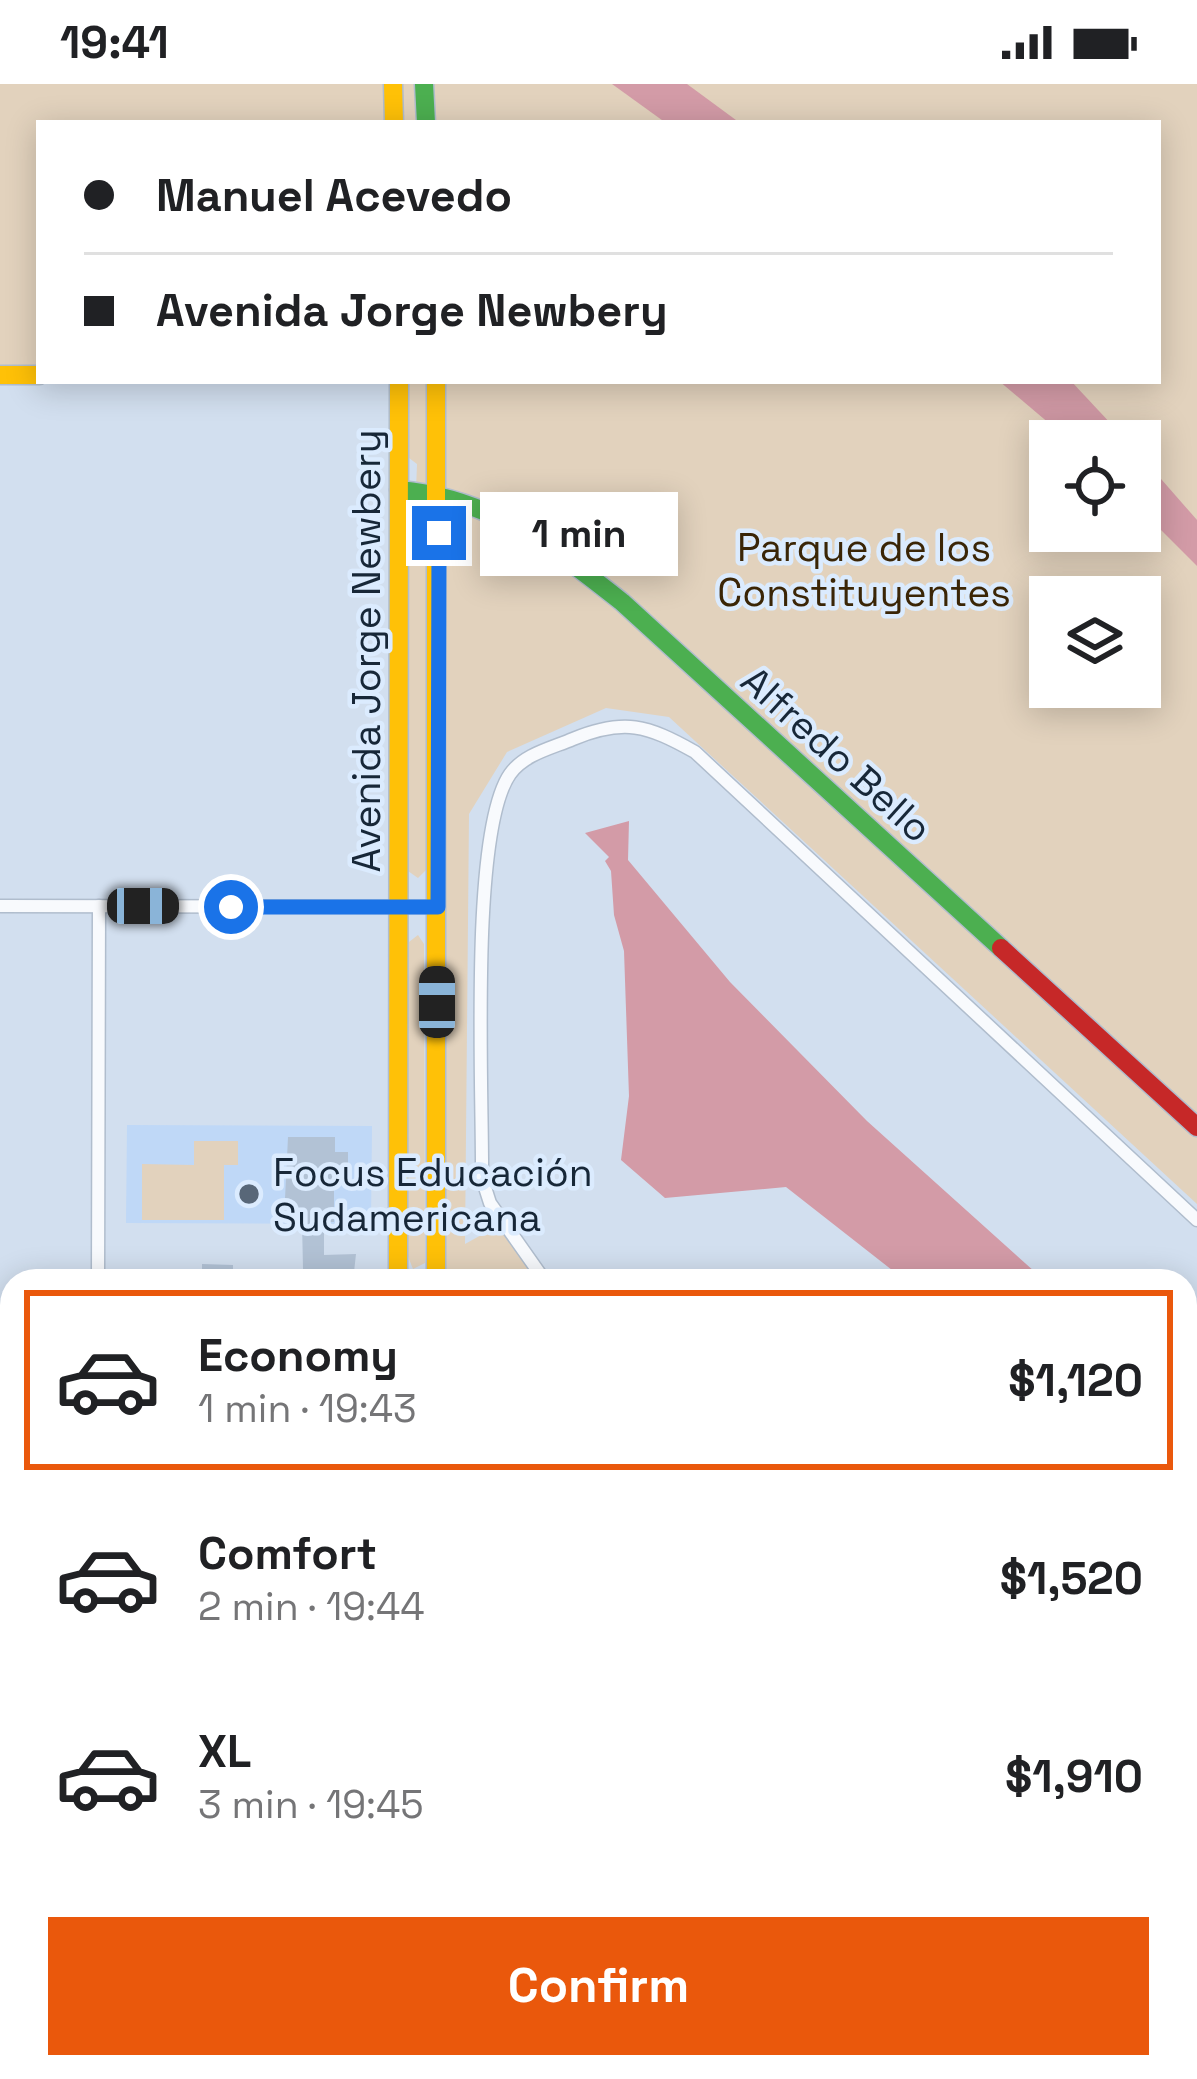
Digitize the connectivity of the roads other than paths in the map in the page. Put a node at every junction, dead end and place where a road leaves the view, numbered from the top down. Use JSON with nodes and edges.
{"nodes":[{"id":1,"x":393,"y":84,"type":"edge"},
{"id":2,"x":424,"y":84,"type":"edge"},
{"id":3,"x":394,"y":120,"type":"edge"},
{"id":4,"x":426,"y":120,"type":"edge"},
{"id":5,"x":0,"y":375,"type":"edge"},
{"id":6,"x":36,"y":375,"type":"edge"},
{"id":7,"x":399,"y":384,"type":"edge"},
{"id":8,"x":436,"y":384,"type":"edge"},
{"id":9,"x":399,"y":490,"type":"junction"},
{"id":10,"x":439,"y":494,"type":"junction"},
{"id":11,"x":0,"y":906,"type":"edge"},
{"id":12,"x":100,"y":906,"type":"junction"},
{"id":13,"x":398,"y":907,"type":"junction"},
{"id":14,"x":438,"y":907,"type":"junction"},
{"id":15,"x":1197,"y":1127,"type":"edge"},
{"id":16,"x":1197,"y":1220,"type":"edge"},
{"id":17,"x":98,"y":1269,"type":"edge"},
{"id":18,"x":398,"y":1269,"type":"edge"},
{"id":19,"x":436,"y":1269,"type":"edge"},
{"id":20,"x":537,"y":1269,"type":"edge"}],
"edges":[{"from":1,"to":3,"type":"main road"},
{"from":2,"to":4,"type":"main road"},
{"from":5,"to":6,"type":"main road"},
{"from":7,"to":9,"type":"main road","name":"Avenida Jorge Newbery"},
{"from":8,"to":10,"type":"main road","name":"Avenida Jorge Newbery"},
{"from":9,"to":10,"type":"main road","name":"Alfredo Bello"},
{"from":9,"to":13,"type":"main road","name":"Avenida Jorge Newbery"},
{"from":10,"to":14,"type":"main road","name":"Avenida Jorge Newbery"},
{"from":10,"to":15,"type":"main road","name":"Alfredo Bello"},
{"from":11,"to":12,"type":"street"},
{"from":12,"to":13,"type":"street"},
{"from":12,"to":17,"type":"street"},
{"from":13,"to":14,"type":"street"},
{"from":13,"to":18,"type":"main road","name":"Avenida Jorge Newbery"},
{"from":14,"to":19,"type":"main road","name":"Avenida Jorge Newbery"},
{"from":16,"to":20,"type":"street"}]}
